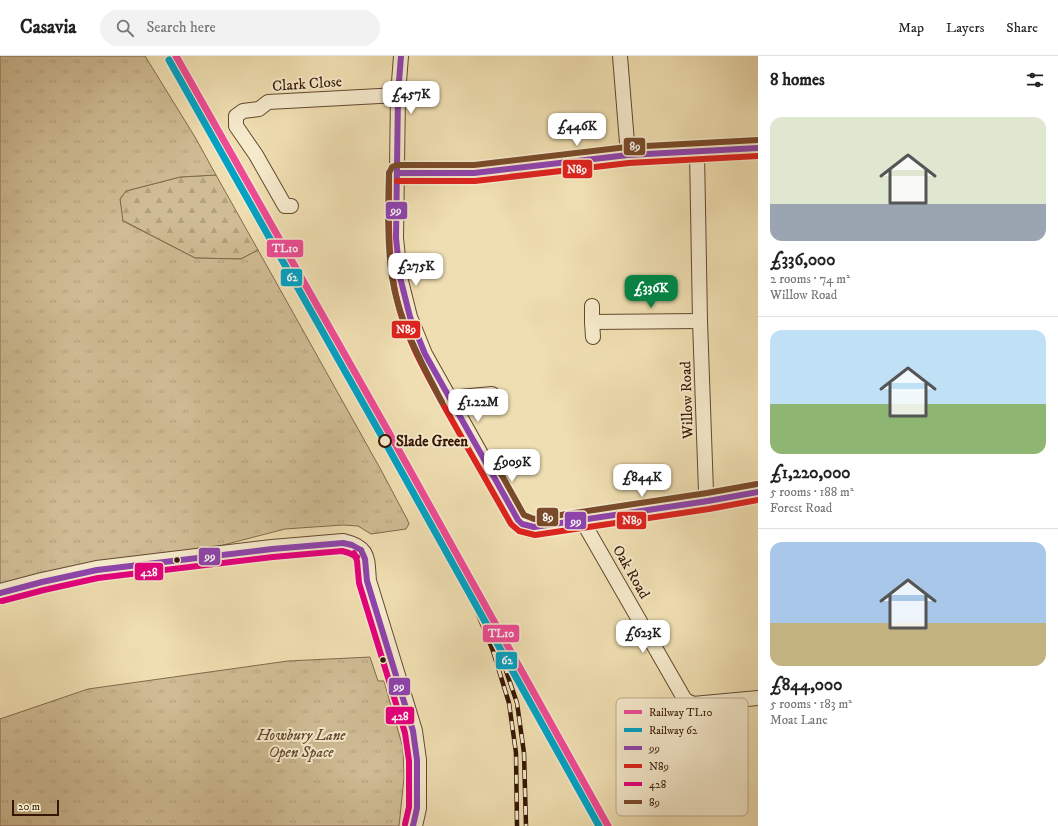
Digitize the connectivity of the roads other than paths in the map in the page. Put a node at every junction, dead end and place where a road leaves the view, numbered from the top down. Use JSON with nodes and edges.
{"nodes":[{"id":1,"x":401,"y":56,"type":"edge"},
{"id":2,"x":620,"y":56,"type":"edge"},
{"id":3,"x":398,"y":96,"type":"junction"},
{"id":4,"x":758,"y":148,"type":"edge"},
{"id":5,"x":698,"y":152,"type":"junction"},
{"id":6,"x":628,"y":155,"type":"junction"},
{"id":7,"x":397,"y":173,"type":"junction"},
{"id":8,"x":291,"y":206,"type":"dead end"},
{"id":9,"x":592,"y":306,"type":"dead end"},
{"id":10,"x":700,"y":321,"type":"junction"},
{"id":11,"x":592,"y":322,"type":"junction"},
{"id":12,"x":593,"y":337,"type":"dead end"},
{"id":13,"x":492,"y":394,"type":"dead end"},
{"id":14,"x":449,"y":398,"type":"junction"},
{"id":15,"x":758,"y":492,"type":"edge"},
{"id":16,"x":708,"y":501,"type":"junction"},
{"id":17,"x":584,"y":520,"type":"junction"},
{"id":18,"x":0,"y":593,"type":"edge"},
{"id":19,"x":683,"y":698,"type":"edge"},
{"id":20,"x":758,"y":698,"type":"edge"},
{"id":21,"x":748,"y":699,"type":"edge"},
{"id":22,"x":413,"y":826,"type":"edge"}],
"edges":[{"from":1,"to":3,"type":"street"},
{"from":2,"to":6,"type":"street"},
{"from":3,"to":7,"type":"street"},
{"from":3,"to":8,"type":"street","name":"Clark Close"},
{"from":4,"to":5,"type":"street"},
{"from":5,"to":6,"type":"street"},
{"from":5,"to":10,"type":"street","name":"Willow Road"},
{"from":6,"to":7,"type":"street"},
{"from":7,"to":14,"type":"street"},
{"from":9,"to":11,"type":"street"},
{"from":10,"to":11,"type":"street"},
{"from":10,"to":16,"type":"street","name":"Willow Road"},
{"from":11,"to":12,"type":"street"},
{"from":13,"to":14,"type":"street"},
{"from":14,"to":17,"type":"street"},
{"from":15,"to":16,"type":"street"},
{"from":16,"to":17,"type":"street"},
{"from":17,"to":19,"type":"street","name":"Oak Road"},
{"from":18,"to":22,"type":"street"},
{"from":20,"to":21,"type":"street","name":"Oak Road"}]}
